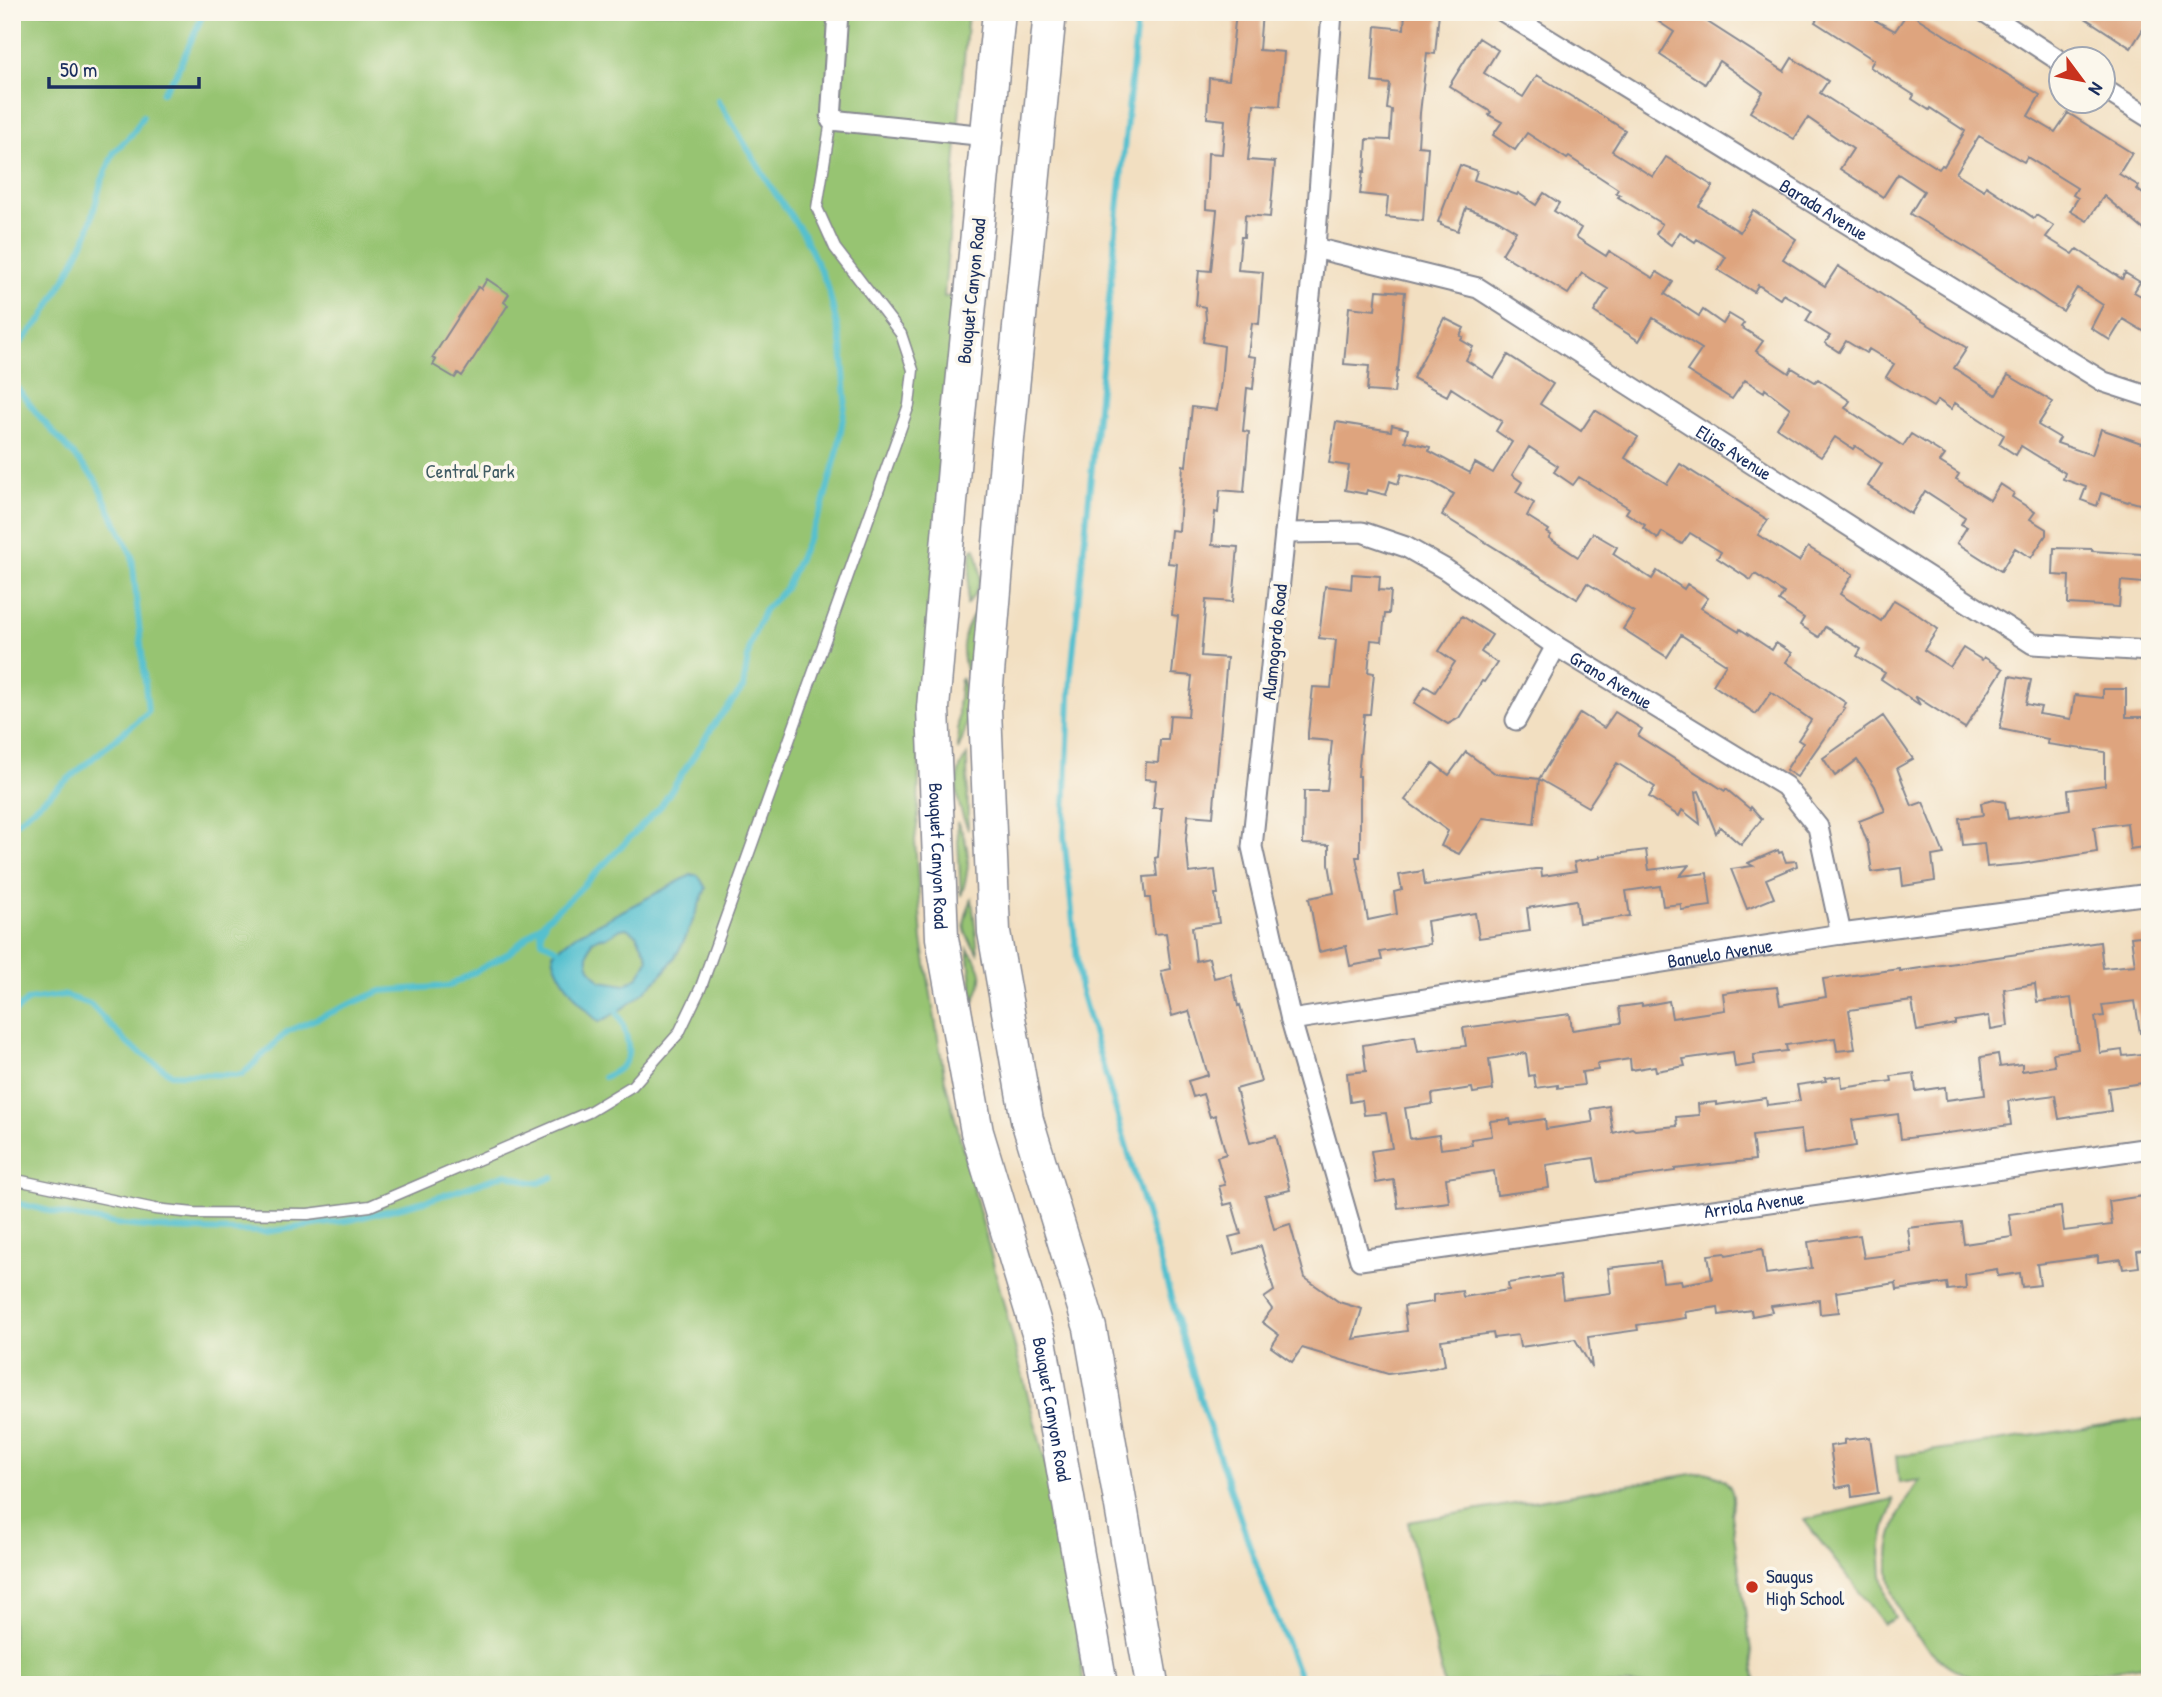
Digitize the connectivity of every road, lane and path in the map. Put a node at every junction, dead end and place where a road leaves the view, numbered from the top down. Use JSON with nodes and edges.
{"nodes":[{"id":1,"x":838,"y":12,"type":"edge"},
{"id":2,"x":999,"y":12,"type":"edge"},
{"id":3,"x":1050,"y":12,"type":"edge"},
{"id":4,"x":1332,"y":12,"type":"edge"},
{"id":5,"x":1504,"y":12,"type":"edge"},
{"id":6,"x":1985,"y":12,"type":"edge"},
{"id":7,"x":2046,"y":52,"type":"edge"},
{"id":8,"x":2116,"y":97,"type":"edge"},
{"id":9,"x":2150,"y":118,"type":"edge"},
{"id":10,"x":831,"y":120,"type":"junction"},
{"id":11,"x":987,"y":136,"type":"junction"},
{"id":12,"x":1038,"y":141,"type":"junction"},
{"id":13,"x":1315,"y":248,"type":"junction"},
{"id":14,"x":2150,"y":397,"type":"edge"},
{"id":15,"x":1285,"y":533,"type":"junction"},
{"id":16,"x":1556,"y":646,"type":"junction"},
{"id":17,"x":2150,"y":651,"type":"edge"},
{"id":18,"x":1516,"y":720,"type":"dead end"},
{"id":19,"x":2150,"y":894,"type":"edge"},
{"id":20,"x":1841,"y":934,"type":"junction"},
{"id":21,"x":1291,"y":1020,"type":"junction"},
{"id":22,"x":2150,"y":1148,"type":"edge"},
{"id":23,"x":12,"y":1179,"type":"edge"},
{"id":24,"x":1360,"y":1260,"type":"joint"},
{"id":25,"x":1101,"y":1685,"type":"edge"},
{"id":26,"x":1152,"y":1685,"type":"edge"}],
"edges":[{"from":1,"to":10,"type":"street"},
{"from":2,"to":11,"type":"main road","name":"Bouquet Canyon Road"},
{"from":3,"to":12,"type":"main road"},
{"from":4,"to":13,"type":"street","name":"Alamogordo Road"},
{"from":5,"to":14,"type":"street","name":"Barada Avenue"},
{"from":6,"to":7,"type":"street"},
{"from":8,"to":9,"type":"street"},
{"from":10,"to":11,"type":"street"},
{"from":10,"to":23,"type":"lane"},
{"from":11,"to":12,"type":"main road"},
{"from":11,"to":25,"type":"main road","name":"Bouquet Canyon Road"},
{"from":12,"to":26,"type":"main road"},
{"from":13,"to":15,"type":"street","name":"Alamogordo Road"},
{"from":13,"to":17,"type":"street","name":"Elias Avenue"},
{"from":15,"to":16,"type":"street","name":"Grano Avenue"},
{"from":15,"to":21,"type":"street","name":"Alamogordo Road"},
{"from":16,"to":18,"type":"street"},
{"from":16,"to":20,"type":"street","name":"Grano Avenue"},
{"from":19,"to":20,"type":"street","name":"Banuelo Avenue"},
{"from":20,"to":21,"type":"street","name":"Banuelo Avenue"},
{"from":21,"to":24,"type":"street","name":"Alamogordo Road"},
{"from":22,"to":24,"type":"street","name":"Arriola Avenue"}]}
